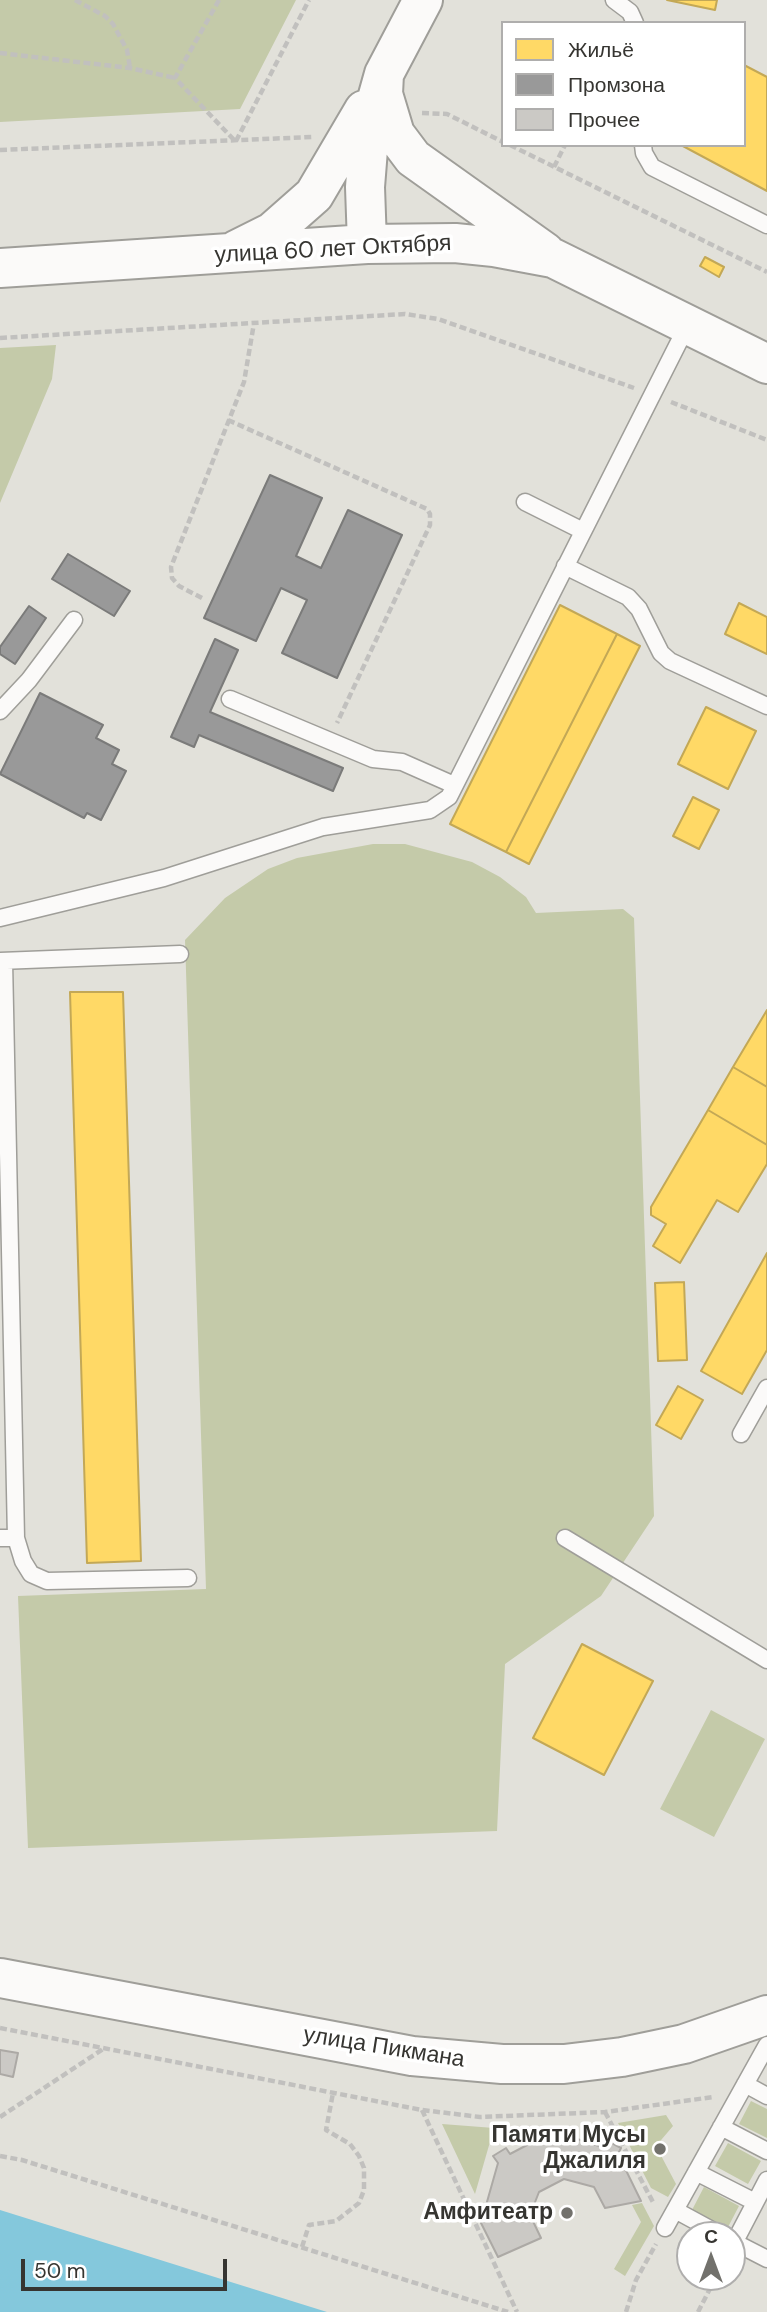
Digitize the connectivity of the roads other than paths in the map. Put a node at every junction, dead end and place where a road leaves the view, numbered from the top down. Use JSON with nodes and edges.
{"nodes":[{"id":1,"x":423,"y":0,"type":"edge"},
{"id":2,"x":614,"y":0,"type":"edge"},
{"id":3,"x":634,"y":21,"type":"edge"},
{"id":4,"x":384,"y":74,"type":"junction"},
{"id":5,"x":643,"y":147,"type":"edge"},
{"id":6,"x":767,"y":225,"type":"edge"},
{"id":7,"x":367,"y":244,"type":"junction"},
{"id":8,"x":222,"y":256,"type":"junction"},
{"id":9,"x":553,"y":258,"type":"junction"},
{"id":10,"x":0,"y":268,"type":"edge"},
{"id":11,"x":688,"y":324,"type":"junction"},
{"id":12,"x":767,"y":364,"type":"edge"},
{"id":13,"x":525,"y":502,"type":"dead end"},
{"id":14,"x":583,"y":531,"type":"junction"},
{"id":15,"x":565,"y":566,"type":"junction"},
{"id":16,"x":74,"y":620,"type":"dead end"},
{"id":17,"x":230,"y":699,"type":"dead end"},
{"id":18,"x":767,"y":706,"type":"edge"},
{"id":19,"x":0,"y":711,"type":"edge"},
{"id":20,"x":454,"y":785,"type":"junction"},
{"id":21,"x":0,"y":918,"type":"edge"},
{"id":22,"x":180,"y":954,"type":"dead end"},
{"id":23,"x":2,"y":961,"type":"edge"},
{"id":24,"x":767,"y":1388,"type":"edge"},
{"id":25,"x":741,"y":1434,"type":"dead end"},
{"id":26,"x":8,"y":1538,"type":"edge"},
{"id":27,"x":565,"y":1538,"type":"dead end"},
{"id":28,"x":188,"y":1578,"type":"dead end"},
{"id":29,"x":767,"y":1660,"type":"edge"},
{"id":30,"x":0,"y":1978,"type":"edge"},
{"id":31,"x":767,"y":2015,"type":"edge"},
{"id":32,"x":767,"y":2045,"type":"edge"},
{"id":33,"x":743,"y":2088,"type":"junction"},
{"id":34,"x":767,"y":2096,"type":"edge"},
{"id":35,"x":721,"y":2127,"type":"junction"},
{"id":36,"x":767,"y":2151,"type":"edge"},
{"id":37,"x":696,"y":2172,"type":"junction"},
{"id":38,"x":767,"y":2179,"type":"edge"},
{"id":39,"x":755,"y":2202,"type":"junction"},
{"id":40,"x":675,"y":2210,"type":"junction"},
{"id":41,"x":695,"y":2221,"type":"edge"},
{"id":42,"x":743,"y":2221,"type":"edge"},
{"id":43,"x":665,"y":2228,"type":"road end"},
{"id":44,"x":746,"y":2249,"type":"edge"},
{"id":45,"x":767,"y":2259,"type":"edge"}],
"edges":[{"from":1,"to":4,"type":"main road"},
{"from":2,"to":3,"type":"lane"},
{"from":4,"to":7,"type":"main road"},
{"from":4,"to":8,"type":"main road"},
{"from":4,"to":9,"type":"main road"},
{"from":5,"to":6,"type":"lane"},
{"from":7,"to":8,"type":"main road","name":"улица 60 лет Октября"},
{"from":7,"to":9,"type":"main road","name":"улица 60 лет Октября"},
{"from":8,"to":10,"type":"main road","name":"улица 60 лет Октября"},
{"from":9,"to":11,"type":"main road","name":"улица 60 лет Октября"},
{"from":11,"to":12,"type":"main road","name":"улица 60 лет Октября"},
{"from":11,"to":14,"type":"lane"},
{"from":13,"to":14,"type":"lane"},
{"from":14,"to":15,"type":"lane"},
{"from":15,"to":18,"type":"lane"},
{"from":15,"to":20,"type":"lane"},
{"from":16,"to":19,"type":"lane"},
{"from":17,"to":20,"type":"lane"},
{"from":20,"to":21,"type":"lane"},
{"from":22,"to":23,"type":"lane"},
{"from":23,"to":26,"type":"lane"},
{"from":24,"to":25,"type":"lane"},
{"from":26,"to":28,"type":"lane"},
{"from":27,"to":29,"type":"lane"},
{"from":30,"to":31,"type":"main road","name":"улица Пикмана"},
{"from":32,"to":33,"type":"lane"},
{"from":33,"to":34,"type":"lane"},
{"from":33,"to":35,"type":"lane"},
{"from":35,"to":36,"type":"lane"},
{"from":35,"to":37,"type":"lane"},
{"from":37,"to":39,"type":"lane"},
{"from":37,"to":40,"type":"lane"},
{"from":38,"to":39,"type":"lane"},
{"from":39,"to":42,"type":"lane"},
{"from":40,"to":41,"type":"lane"},
{"from":40,"to":43,"type":"lane"},
{"from":44,"to":45,"type":"lane"}]}
